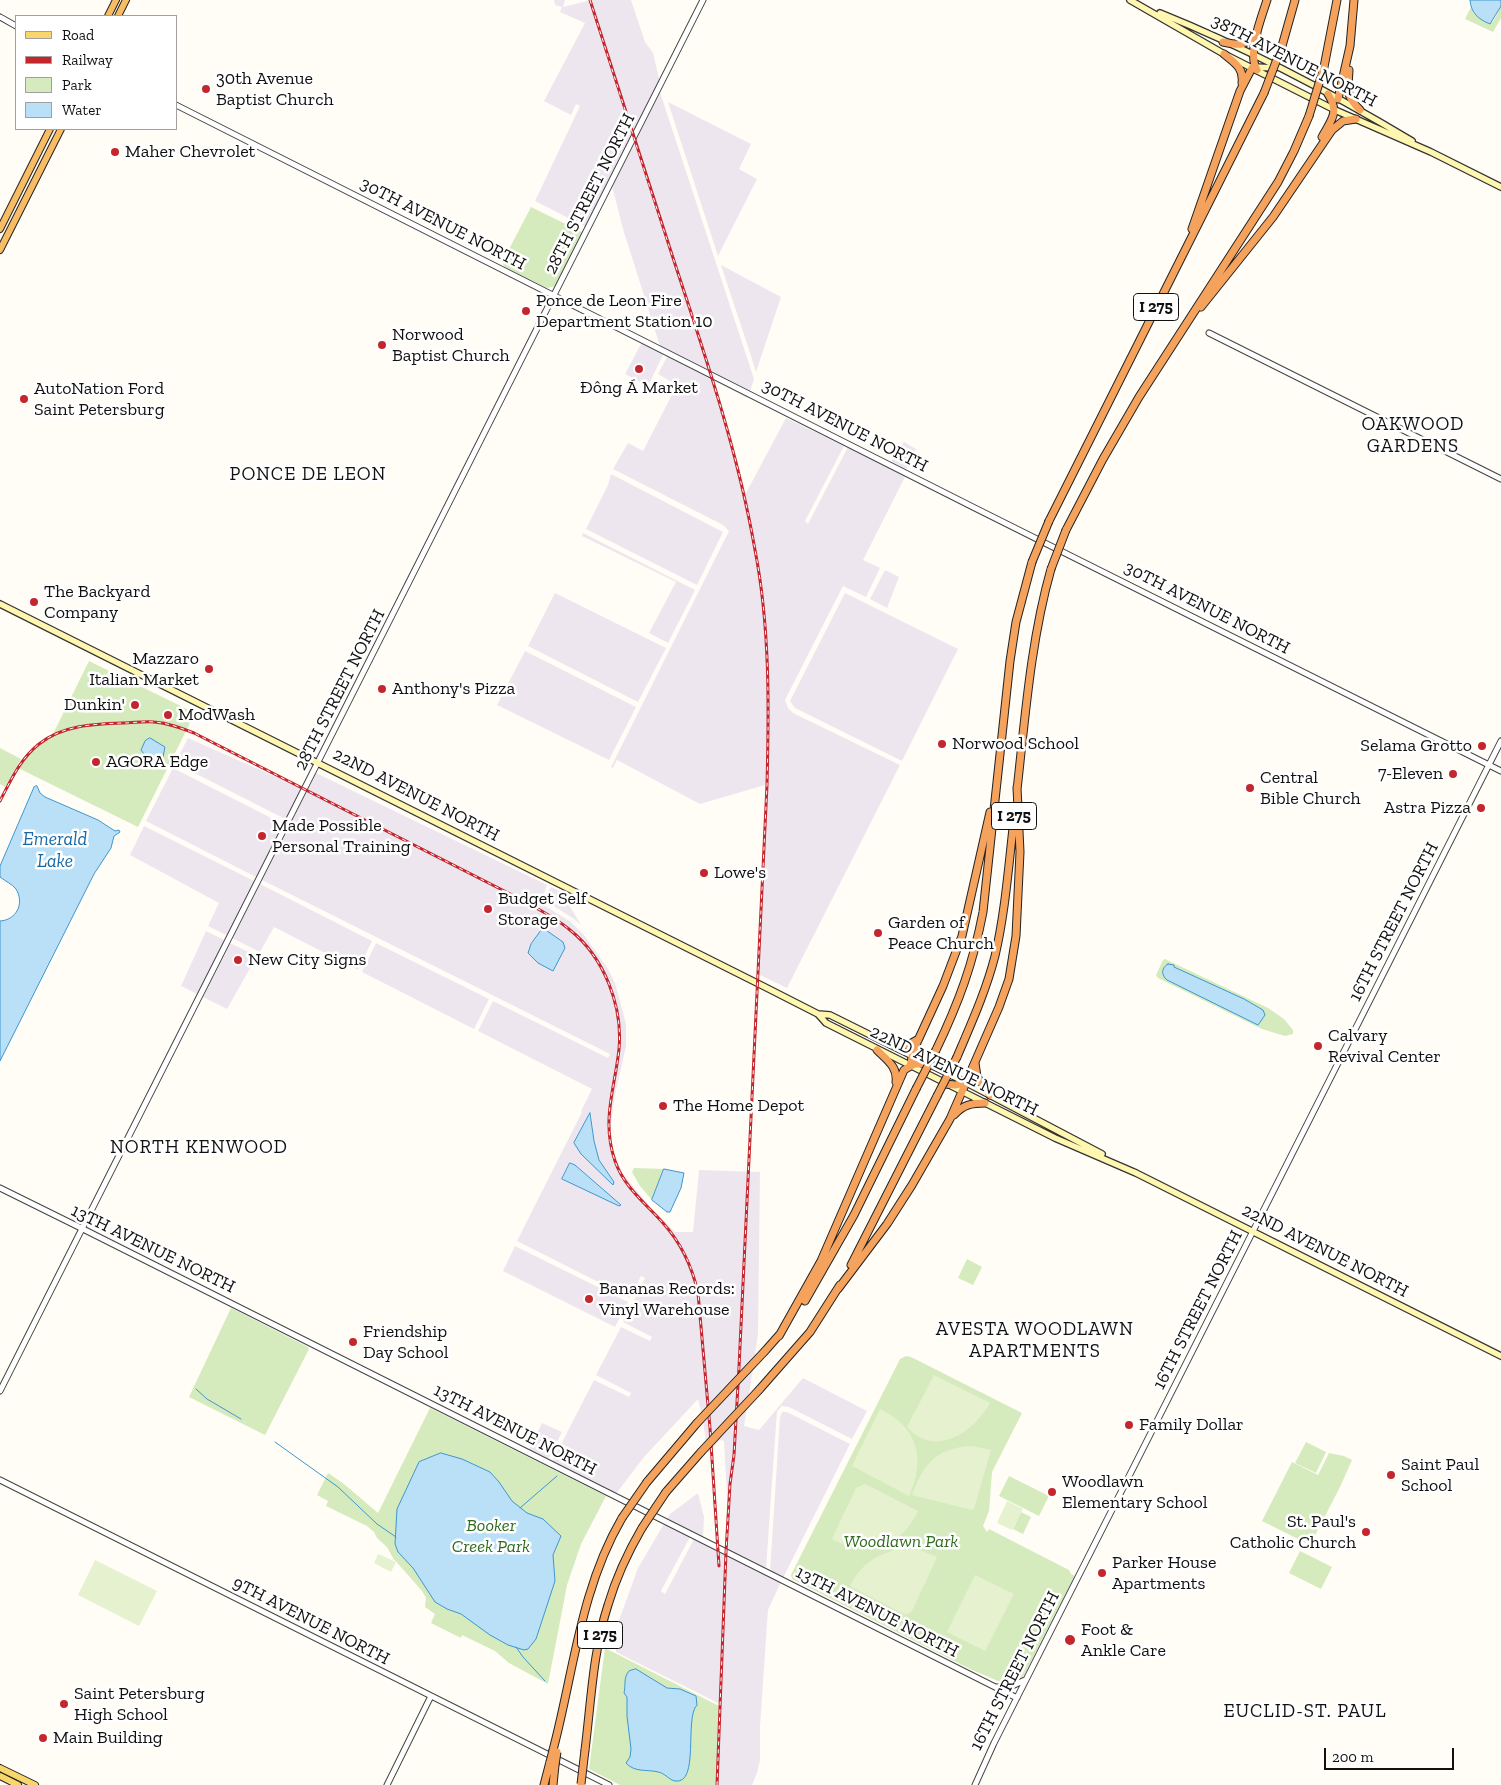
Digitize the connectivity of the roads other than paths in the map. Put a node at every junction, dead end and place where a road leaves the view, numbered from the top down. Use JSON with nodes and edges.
{"nodes":[{"id":1,"x":116,"y":0,"type":"edge"},
{"id":2,"x":126,"y":0,"type":"edge"},
{"id":3,"x":703,"y":0,"type":"edge"},
{"id":4,"x":1130,"y":0,"type":"edge"},
{"id":5,"x":1267,"y":0,"type":"edge"},
{"id":6,"x":1295,"y":0,"type":"edge"},
{"id":7,"x":1337,"y":0,"type":"edge"},
{"id":8,"x":1354,"y":0,"type":"edge"},
{"id":9,"x":1139,"y":4,"type":"junction"},
{"id":10,"x":108,"y":15,"type":"edge"},
{"id":11,"x":118,"y":15,"type":"edge"},
{"id":12,"x":0,"y":17,"type":"edge"},
{"id":13,"x":15,"y":25,"type":"edge"},
{"id":14,"x":1257,"y":34,"type":"junction"},
{"id":15,"x":1223,"y":42,"type":"junction"},
{"id":16,"x":1350,"y":46,"type":"junction"},
{"id":17,"x":1224,"y":54,"type":"junction"},
{"id":18,"x":1253,"y":56,"type":"junction"},
{"id":19,"x":1255,"y":68,"type":"junction"},
{"id":20,"x":1277,"y":68,"type":"junction"},
{"id":21,"x":1240,"y":91,"type":"junction"},
{"id":22,"x":1328,"y":94,"type":"joint"},
{"id":23,"x":1306,"y":95,"type":"junction"},
{"id":24,"x":1335,"y":100,"type":"junction"},
{"id":25,"x":178,"y":106,"type":"edge"},
{"id":26,"x":1335,"y":110,"type":"junction"},
{"id":27,"x":1360,"y":110,"type":"junction"},
{"id":28,"x":1356,"y":119,"type":"junction"},
{"id":29,"x":50,"y":130,"type":"edge"},
{"id":30,"x":60,"y":130,"type":"edge"},
{"id":31,"x":1431,"y":152,"type":"junction"},
{"id":32,"x":1315,"y":154,"type":"junction"},
{"id":33,"x":1501,"y":188,"type":"edge"},
{"id":34,"x":0,"y":229,"type":"edge"},
{"id":35,"x":1186,"y":248,"type":"junction"},
{"id":36,"x":0,"y":250,"type":"edge"},
{"id":37,"x":554,"y":295,"type":"junction"},
{"id":38,"x":1209,"y":333,"type":"dead end"},
{"id":39,"x":1177,"y":337,"type":"junction"},
{"id":40,"x":1501,"y":479,"type":"edge"},
{"id":41,"x":0,"y":604,"type":"edge"},
{"id":42,"x":1501,"y":741,"type":"edge"},
{"id":43,"x":318,"y":763,"type":"junction"},
{"id":44,"x":1489,"y":765,"type":"junction"},
{"id":45,"x":1501,"y":771,"type":"edge"},
{"id":46,"x":1017,"y":787,"type":"junction"},
{"id":47,"x":996,"y":788,"type":"junction"},
{"id":48,"x":818,"y":1014,"type":"junction"},
{"id":49,"x":918,"y":1040,"type":"junction"},
{"id":50,"x":890,"y":1044,"type":"junction"},
{"id":51,"x":877,"y":1050,"type":"junction"},
{"id":52,"x":912,"y":1055,"type":"junction"},
{"id":53,"x":975,"y":1062,"type":"junction"},
{"id":54,"x":930,"y":1064,"type":"junction"},
{"id":55,"x":910,"y":1066,"type":"junction"},
{"id":56,"x":966,"y":1082,"type":"junction"},
{"id":57,"x":944,"y":1084,"type":"junction"},
{"id":58,"x":895,"y":1089,"type":"junction"},
{"id":59,"x":961,"y":1092,"type":"junction"},
{"id":60,"x":990,"y":1095,"type":"junction"},
{"id":61,"x":985,"y":1103,"type":"junction"},
{"id":62,"x":950,"y":1119,"type":"junction"},
{"id":63,"x":1136,"y":1173,"type":"junction"},
{"id":64,"x":0,"y":1188,"type":"edge"},
{"id":65,"x":83,"y":1229,"type":"junction"},
{"id":66,"x":1253,"y":1231,"type":"junction"},
{"id":67,"x":838,"y":1289,"type":"junction"},
{"id":68,"x":779,"y":1336,"type":"junction"},
{"id":69,"x":1501,"y":1356,"type":"edge"},
{"id":70,"x":0,"y":1391,"type":"edge"},
{"id":71,"x":0,"y":1480,"type":"edge"},
{"id":72,"x":1027,"y":1678,"type":"junction"},
{"id":73,"x":994,"y":1686,"type":"junction"},
{"id":74,"x":431,"y":1696,"type":"junction"},
{"id":75,"x":1017,"y":1698,"type":"junction"},
{"id":76,"x":553,"y":1764,"type":"junction"},
{"id":77,"x":0,"y":1768,"type":"edge"},
{"id":78,"x":0,"y":1776,"type":"edge"},
{"id":79,"x":18,"y":1785,"type":"edge"},
{"id":80,"x":35,"y":1785,"type":"edge"},
{"id":81,"x":387,"y":1785,"type":"edge"},
{"id":82,"x":544,"y":1785,"type":"edge"},
{"id":83,"x":553,"y":1785,"type":"edge"},
{"id":84,"x":581,"y":1785,"type":"edge"},
{"id":85,"x":609,"y":1785,"type":"edge"},
{"id":86,"x":975,"y":1785,"type":"edge"}],
"edges":[{"from":1,"to":10,"type":"highway"},
{"from":2,"to":11,"type":"highway"},
{"from":3,"to":37,"type":"street","name":"28TH STREET NORTH"},
{"from":4,"to":9,"type":"main road","name":"38TH AVENUE NORTH"},
{"from":5,"to":14,"type":"highway"},
{"from":6,"to":35,"type":"highway","number":"I 275","bridge":true},
{"from":7,"to":39,"type":"highway","number":"I 275","bridge":true},
{"from":8,"to":16,"type":"highway"},
{"from":9,"to":15,"type":"main road","name":"38TH AVENUE NORTH"},
{"from":9,"to":17,"type":"main road","name":"38TH AVENUE NORTH"},
{"from":12,"to":13,"type":"street"},
{"from":14,"to":15,"type":"highway"},
{"from":14,"to":18,"type":"highway"},
{"from":15,"to":18,"type":"main road","name":"38TH AVENUE NORTH"},
{"from":16,"to":24,"type":"highway"},
{"from":16,"to":27,"type":"highway"},
{"from":17,"to":19,"type":"main road","name":"38TH AVENUE NORTH"},
{"from":17,"to":21,"type":"highway"},
{"from":18,"to":19,"type":"highway"},
{"from":18,"to":20,"type":"main road","name":"38TH AVENUE NORTH"},
{"from":19,"to":20,"type":"main road"},
{"from":19,"to":21,"type":"highway"},
{"from":19,"to":23,"type":"main road","name":"38TH AVENUE NORTH"},
{"from":20,"to":22,"type":"main road","name":"38TH AVENUE NORTH"},
{"from":21,"to":35,"type":"highway"},
{"from":22,"to":24,"type":"highway"},
{"from":23,"to":24,"type":"main road","name":"38TH AVENUE NORTH"},
{"from":23,"to":26,"type":"main road","name":"38TH AVENUE NORTH"},
{"from":24,"to":26,"type":"highway"},
{"from":24,"to":27,"type":"main road","name":"38TH AVENUE NORTH"},
{"from":25,"to":37,"type":"street","name":"30TH AVENUE NORTH"},
{"from":26,"to":28,"type":"main road","name":"38TH AVENUE NORTH"},
{"from":26,"to":32,"type":"highway"},
{"from":27,"to":31,"type":"main road","name":"38TH AVENUE NORTH"},
{"from":28,"to":31,"type":"main road","name":"38TH AVENUE NORTH"},
{"from":28,"to":32,"type":"highway"},
{"from":29,"to":34,"type":"highway"},
{"from":30,"to":36,"type":"highway"},
{"from":31,"to":33,"type":"main road","name":"38TH AVENUE NORTH"},
{"from":32,"to":39,"type":"highway"},
{"from":35,"to":47,"type":"highway","number":"I 275","bridge":true},
{"from":37,"to":43,"type":"street","name":"28TH STREET NORTH"},
{"from":37,"to":44,"type":"street","name":"30TH AVENUE NORTH"},
{"from":38,"to":40,"type":"street"},
{"from":39,"to":46,"type":"highway","number":"I 275","bridge":true},
{"from":41,"to":43,"type":"main road","name":"22ND AVENUE NORTH"},
{"from":42,"to":44,"type":"street","name":"16TH STREET NORTH"},
{"from":43,"to":48,"type":"main road","name":"22ND AVENUE NORTH"},
{"from":43,"to":65,"type":"street","name":"28TH STREET NORTH"},
{"from":44,"to":45,"type":"street","name":"30TH AVENUE NORTH"},
{"from":44,"to":66,"type":"street","name":"16TH STREET NORTH"},
{"from":46,"to":53,"type":"highway"},
{"from":46,"to":67,"type":"highway","number":"I 275","bridge":true},
{"from":47,"to":49,"type":"highway"},
{"from":47,"to":68,"type":"highway","number":"I 275","bridge":true},
{"from":48,"to":50,"type":"main road","name":"22ND AVENUE NORTH"},
{"from":48,"to":51,"type":"main road","name":"22ND AVENUE NORTH"},
{"from":49,"to":50,"type":"highway"},
{"from":49,"to":52,"type":"highway"},
{"from":50,"to":52,"type":"main road","name":"22ND AVENUE NORTH"},
{"from":51,"to":55,"type":"main road","name":"22ND AVENUE NORTH"},
{"from":51,"to":58,"type":"highway"},
{"from":52,"to":54,"type":"main road","name":"22ND AVENUE NORTH"},
{"from":52,"to":55,"type":"highway"},
{"from":53,"to":56,"type":"highway"},
{"from":53,"to":60,"type":"highway"},
{"from":54,"to":55,"type":"highway"},
{"from":54,"to":56,"type":"main road","name":"22ND AVENUE NORTH"},
{"from":55,"to":57,"type":"main road","name":"22ND AVENUE NORTH"},
{"from":55,"to":58,"type":"highway"},
{"from":56,"to":57,"type":"highway"},
{"from":56,"to":59,"type":"highway"},
{"from":56,"to":60,"type":"main road","name":"22ND AVENUE NORTH"},
{"from":57,"to":59,"type":"main road","name":"22ND AVENUE NORTH"},
{"from":58,"to":68,"type":"highway"},
{"from":59,"to":61,"type":"main road","name":"22ND AVENUE NORTH"},
{"from":59,"to":62,"type":"highway"},
{"from":60,"to":63,"type":"main road","name":"22ND AVENUE NORTH"},
{"from":61,"to":62,"type":"highway"},
{"from":61,"to":63,"type":"main road","name":"22ND AVENUE NORTH"},
{"from":62,"to":67,"type":"highway"},
{"from":63,"to":66,"type":"main road","name":"22ND AVENUE NORTH"},
{"from":64,"to":65,"type":"street","name":"13TH AVENUE NORTH"},
{"from":65,"to":70,"type":"street","name":"28TH STREET NORTH"},
{"from":65,"to":73,"type":"street","name":"13TH AVENUE NORTH"},
{"from":66,"to":69,"type":"main road","name":"22ND AVENUE NORTH"},
{"from":66,"to":72,"type":"street","name":"16TH STREET NORTH"},
{"from":67,"to":84,"type":"highway","number":"I 275","bridge":true},
{"from":68,"to":76,"type":"highway","number":"I 275","bridge":true},
{"from":71,"to":74,"type":"street","name":"9TH AVENUE NORTH"},
{"from":72,"to":73,"type":"street"},
{"from":72,"to":75,"type":"street","name":"16TH STREET NORTH"},
{"from":73,"to":75,"type":"street","name":"13TH AVENUE NORTH"},
{"from":74,"to":81,"type":"street"},
{"from":74,"to":85,"type":"street","name":"9TH AVENUE NORTH"},
{"from":75,"to":86,"type":"street","name":"16TH STREET NORTH"},
{"from":76,"to":82,"type":"highway"},
{"from":76,"to":83,"type":"highway","number":"I 275"},
{"from":77,"to":80,"type":"main road"},
{"from":78,"to":79,"type":"main road"}]}
